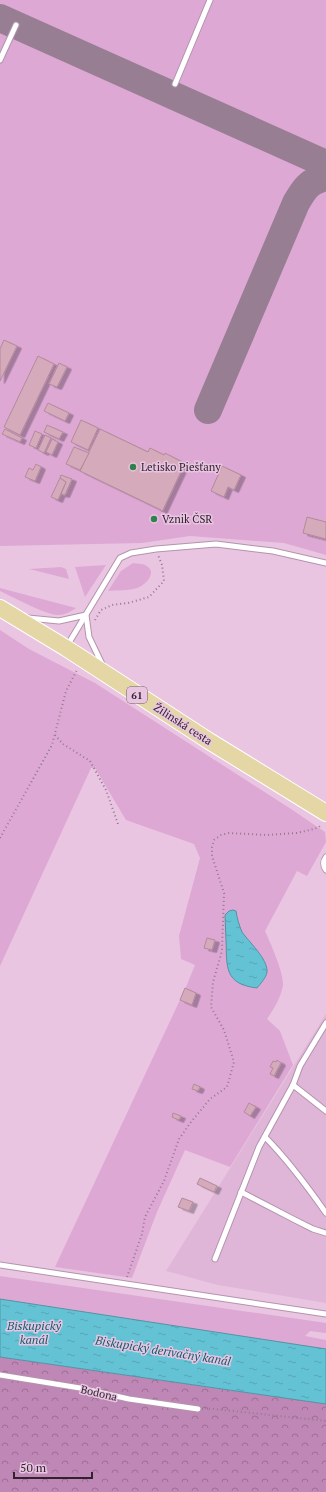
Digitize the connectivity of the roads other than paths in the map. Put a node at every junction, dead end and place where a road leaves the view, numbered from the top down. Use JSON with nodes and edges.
{"nodes":[{"id":1,"x":210,"y":0,"type":"edge"},
{"id":2,"x":16,"y":25,"type":"dead end"},
{"id":3,"x":0,"y":60,"type":"edge"},
{"id":4,"x":175,"y":84,"type":"dead end"},
{"id":5,"x":326,"y":564,"type":"edge"},
{"id":6,"x":0,"y":608,"type":"edge"},
{"id":7,"x":88,"y":613,"type":"junction"},
{"id":8,"x":15,"y":617,"type":"junction"},
{"id":9,"x":66,"y":648,"type":"junction"},
{"id":10,"x":110,"y":677,"type":"junction"},
{"id":11,"x":324,"y":818,"type":"edge"},
{"id":12,"x":326,"y":857,"type":"edge"},
{"id":13,"x":326,"y":870,"type":"edge"},
{"id":14,"x":326,"y":1024,"type":"edge"},
{"id":15,"x":293,"y":1085,"type":"junction"},
{"id":16,"x":326,"y":1111,"type":"edge"},
{"id":17,"x":265,"y":1137,"type":"junction"},
{"id":18,"x":241,"y":1192,"type":"junction"},
{"id":19,"x":326,"y":1213,"type":"edge"},
{"id":20,"x":326,"y":1233,"type":"edge"},
{"id":21,"x":215,"y":1259,"type":"dead end"},
{"id":22,"x":0,"y":1265,"type":"edge"},
{"id":23,"x":326,"y":1314,"type":"edge"},
{"id":24,"x":0,"y":1375,"type":"edge"},
{"id":25,"x":198,"y":1409,"type":"road end"}],
"edges":[{"from":1,"to":4,"type":"lane"},
{"from":2,"to":3,"type":"lane"},
{"from":5,"to":7,"type":"lane"},
{"from":6,"to":8,"type":"main road","name":"Žilinská cesta","number":"61"},
{"from":7,"to":8,"type":"lane"},
{"from":7,"to":9,"type":"lane"},
{"from":7,"to":10,"type":"lane"},
{"from":8,"to":9,"type":"main road","name":"Žilinská cesta","number":"61"},
{"from":9,"to":10,"type":"main road","name":"Žilinská cesta","number":"61"},
{"from":10,"to":11,"type":"main road","name":"Žilinská cesta","number":"61"},
{"from":12,"to":13,"type":"lane"},
{"from":14,"to":15,"type":"lane"},
{"from":15,"to":16,"type":"lane"},
{"from":15,"to":17,"type":"lane"},
{"from":17,"to":18,"type":"lane"},
{"from":17,"to":19,"type":"lane"},
{"from":18,"to":20,"type":"lane"},
{"from":18,"to":21,"type":"lane"},
{"from":22,"to":23,"type":"lane"},
{"from":24,"to":25,"type":"lane","name":"Bodona"}]}
